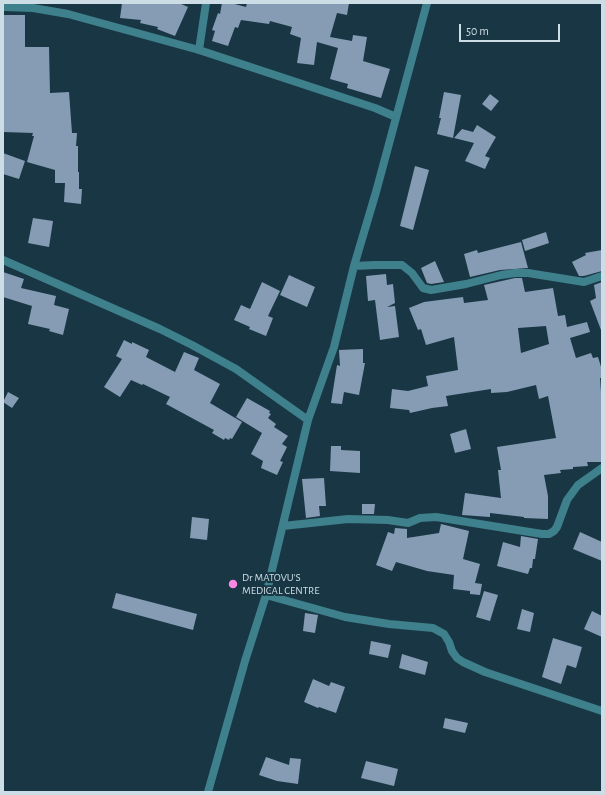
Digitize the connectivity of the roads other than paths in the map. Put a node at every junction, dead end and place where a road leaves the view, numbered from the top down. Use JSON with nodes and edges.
{"nodes":[{"id":1,"x":206,"y":3,"type":"edge"},
{"id":2,"x":427,"y":3,"type":"edge"},
{"id":3,"x":3,"y":7,"type":"edge"},
{"id":4,"x":198,"y":50,"type":"junction"},
{"id":5,"x":396,"y":117,"type":"junction"},
{"id":6,"x":3,"y":260,"type":"edge"},
{"id":7,"x":354,"y":266,"type":"junction"},
{"id":8,"x":602,"y":276,"type":"edge"},
{"id":9,"x":308,"y":420,"type":"junction"},
{"id":10,"x":602,"y":468,"type":"edge"},
{"id":11,"x":283,"y":526,"type":"junction"},
{"id":12,"x":266,"y":595,"type":"junction"},
{"id":13,"x":602,"y":711,"type":"edge"},
{"id":14,"x":208,"y":792,"type":"edge"}],
"edges":[{"from":1,"to":4,"type":"street"},
{"from":2,"to":5,"type":"street"},
{"from":3,"to":4,"type":"street"},
{"from":4,"to":5,"type":"street"},
{"from":5,"to":7,"type":"street"},
{"from":6,"to":9,"type":"street"},
{"from":7,"to":8,"type":"street"},
{"from":7,"to":9,"type":"street"},
{"from":9,"to":11,"type":"street"},
{"from":10,"to":11,"type":"street"},
{"from":11,"to":12,"type":"street"},
{"from":12,"to":13,"type":"street"},
{"from":12,"to":14,"type":"street"}]}
